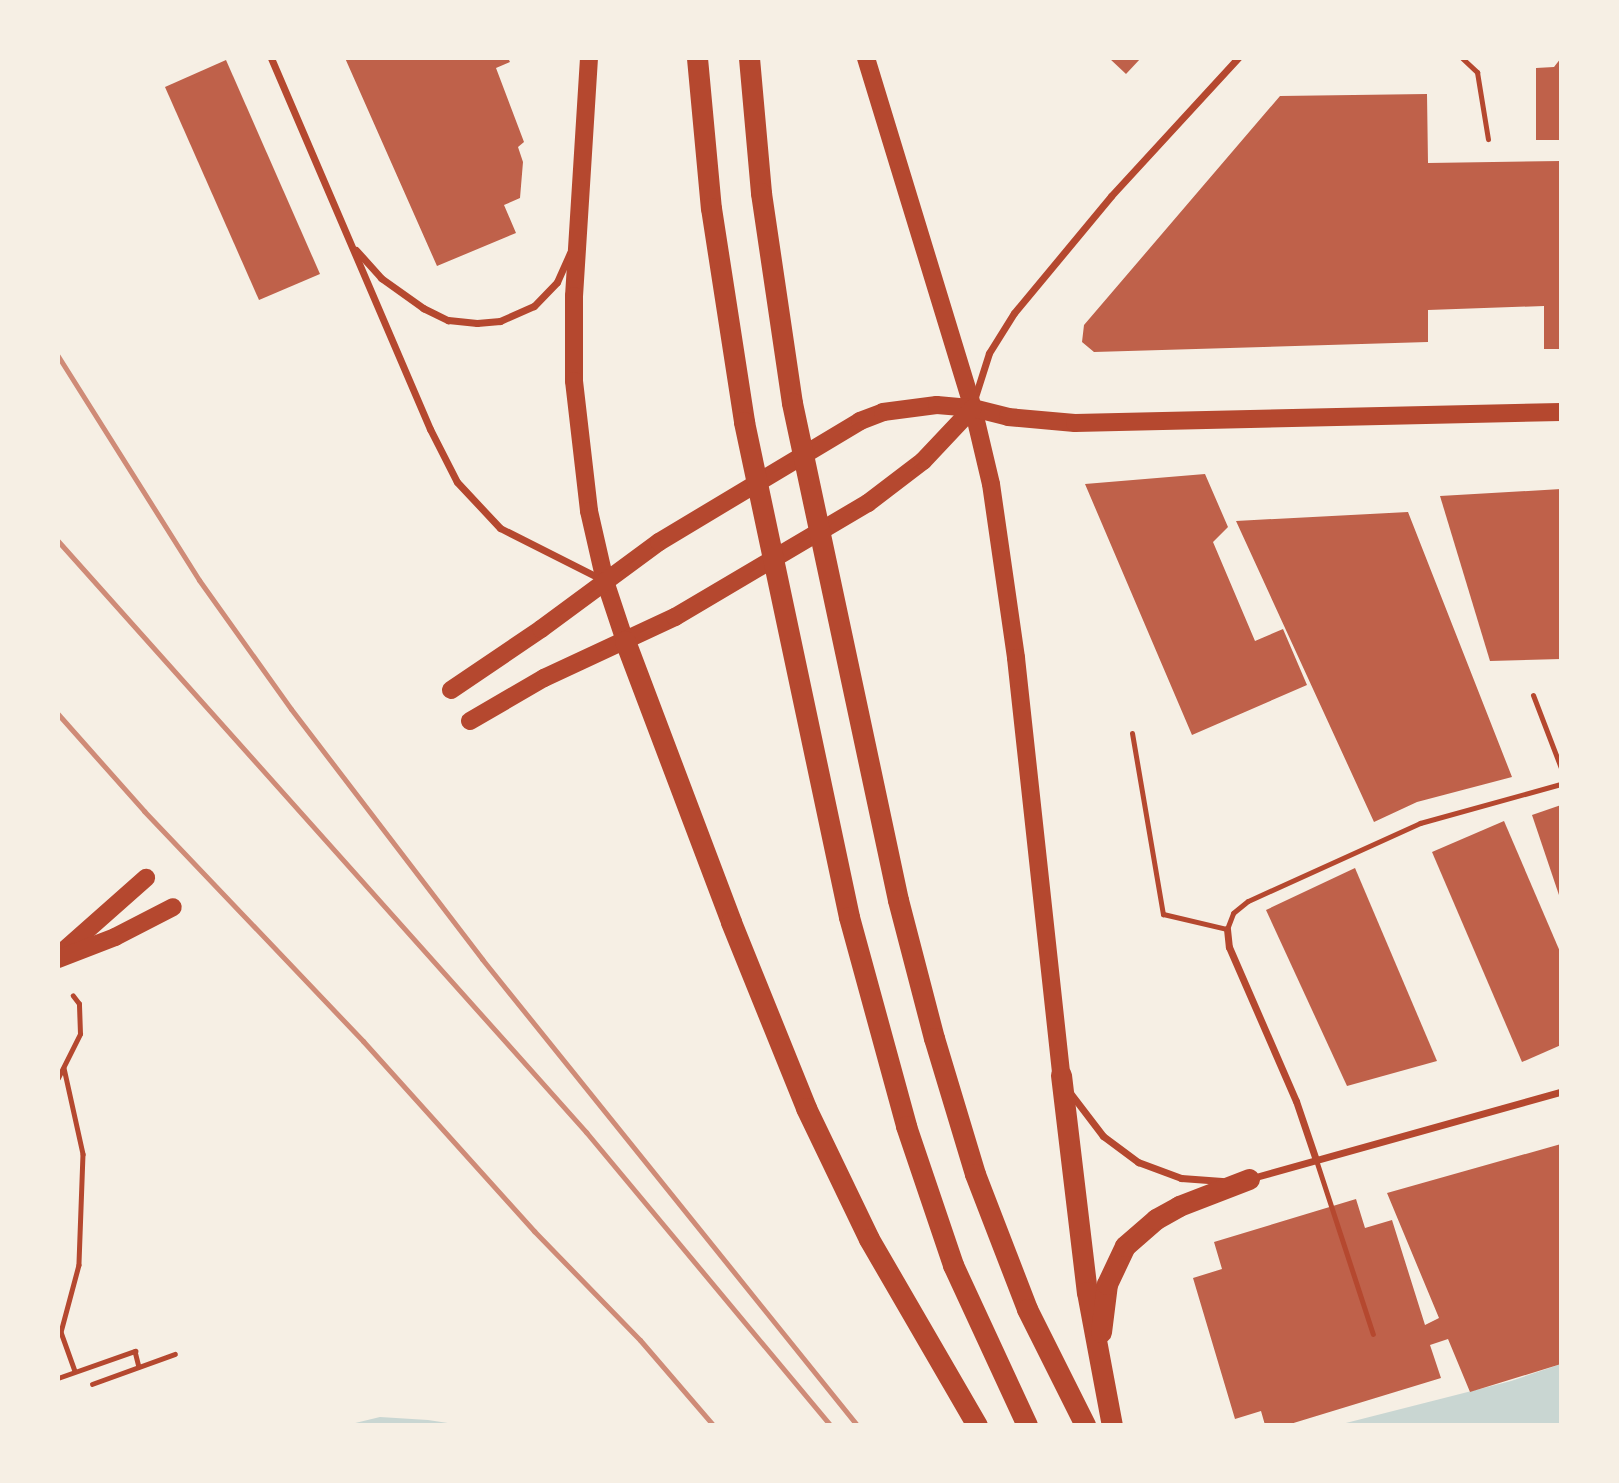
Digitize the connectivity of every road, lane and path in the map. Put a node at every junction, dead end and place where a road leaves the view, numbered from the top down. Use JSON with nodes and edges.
{"nodes":[{"id":1,"x":271,"y":58,"type":"edge"},
{"id":2,"x":589,"y":58,"type":"edge"},
{"id":3,"x":697,"y":58,"type":"edge"},
{"id":4,"x":749,"y":58,"type":"edge"},
{"id":5,"x":866,"y":58,"type":"edge"},
{"id":6,"x":1238,"y":58,"type":"edge"},
{"id":7,"x":1462,"y":58,"type":"edge"},
{"id":8,"x":1488,"y":139,"type":"dead end"},
{"id":9,"x":577,"y":228,"type":"junction"},
{"id":10,"x":348,"y":237,"type":"junction"},
{"id":11,"x":973,"y":408,"type":"junction"},
{"id":12,"x":1561,"y":412,"type":"edge"},
{"id":13,"x":605,"y":581,"type":"junction"},
{"id":14,"x":625,"y":641,"type":"junction"},
{"id":15,"x":451,"y":690,"type":"dead end"},
{"id":16,"x":1533,"y":695,"type":"dead end"},
{"id":17,"x":470,"y":720,"type":"dead end"},
{"id":18,"x":1132,"y":733,"type":"dead end"},
{"id":19,"x":1561,"y":768,"type":"edge"},
{"id":20,"x":1561,"y":784,"type":"edge"},
{"id":21,"x":146,"y":877,"type":"dead end"},
{"id":22,"x":173,"y":907,"type":"dead end"},
{"id":23,"x":1227,"y":929,"type":"junction"},
{"id":24,"x":58,"y":957,"type":"edge"},
{"id":25,"x":73,"y":996,"type":"dead end"},
{"id":26,"x":64,"y":1068,"type":"junction"},
{"id":27,"x":1061,"y":1075,"type":"junction"},
{"id":28,"x":58,"y":1078,"type":"edge"},
{"id":29,"x":1561,"y":1092,"type":"edge"},
{"id":30,"x":1316,"y":1160,"type":"junction"},
{"id":31,"x":1249,"y":1179,"type":"junction"},
{"id":32,"x":1373,"y":1334,"type":"dead end"},
{"id":33,"x":176,"y":1354,"type":"dead end"},
{"id":34,"x":139,"y":1367,"type":"junction"},
{"id":35,"x":75,"y":1371,"type":"junction"},
{"id":36,"x":58,"y":1378,"type":"edge"},
{"id":37,"x":1102,"y":1379,"type":"junction"},
{"id":38,"x":92,"y":1384,"type":"dead end"},
{"id":39,"x":977,"y":1425,"type":"edge"},
{"id":40,"x":1027,"y":1425,"type":"edge"},
{"id":41,"x":1085,"y":1425,"type":"edge"},
{"id":42,"x":1112,"y":1425,"type":"edge"}],
"edges":[{"from":1,"to":10,"type":"street"},
{"from":2,"to":9,"type":"main road"},
{"from":3,"to":40,"type":"highway"},
{"from":4,"to":41,"type":"highway"},
{"from":5,"to":11,"type":"main road"},
{"from":6,"to":11,"type":"street"},
{"from":7,"to":8,"type":"lane"},
{"from":9,"to":10,"type":"street"},
{"from":9,"to":13,"type":"main road"},
{"from":10,"to":13,"type":"street"},
{"from":11,"to":12,"type":"main road"},
{"from":11,"to":13,"type":"main road"},
{"from":11,"to":14,"type":"main road"},
{"from":11,"to":27,"type":"main road"},
{"from":13,"to":14,"type":"main road"},
{"from":13,"to":15,"type":"main road"},
{"from":14,"to":17,"type":"main road"},
{"from":14,"to":39,"type":"highway"},
{"from":16,"to":19,"type":"lane"},
{"from":18,"to":23,"type":"lane"},
{"from":20,"to":23,"type":"lane"},
{"from":21,"to":24,"type":"main road"},
{"from":22,"to":24,"type":"main road"},
{"from":23,"to":30,"type":"street"},
{"from":25,"to":26,"type":"path"},
{"from":26,"to":28,"type":"path"},
{"from":26,"to":35,"type":"path"},
{"from":27,"to":31,"type":"street"},
{"from":27,"to":37,"type":"highway"},
{"from":29,"to":30,"type":"street"},
{"from":30,"to":31,"type":"street"},
{"from":30,"to":32,"type":"lane"},
{"from":31,"to":37,"type":"highway"},
{"from":33,"to":34,"type":"path"},
{"from":34,"to":35,"type":"path"},
{"from":34,"to":38,"type":"path"},
{"from":35,"to":36,"type":"path"},
{"from":37,"to":42,"type":"highway"}]}
